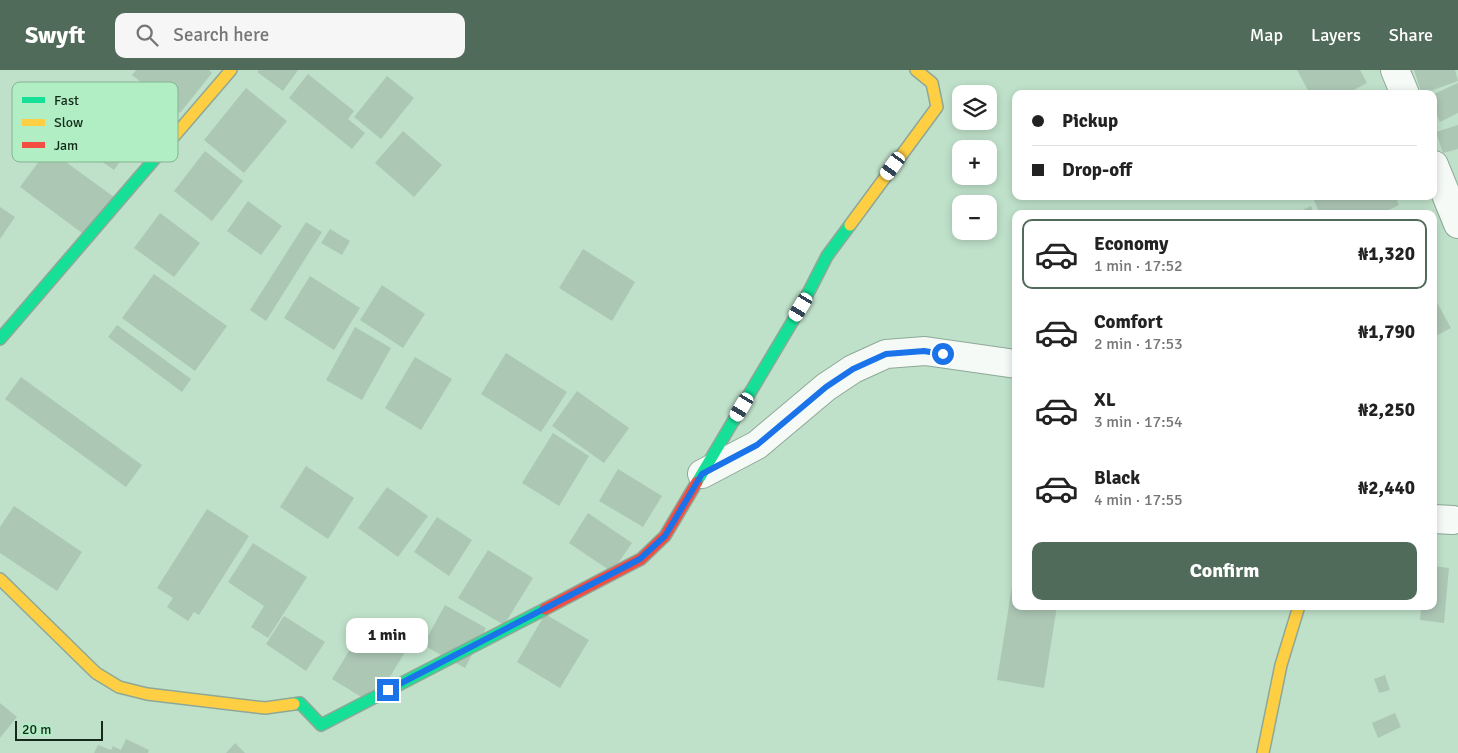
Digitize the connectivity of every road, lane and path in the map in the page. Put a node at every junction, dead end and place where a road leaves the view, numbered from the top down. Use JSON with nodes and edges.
{"nodes":[{"id":1,"x":231,"y":70,"type":"edge"},
{"id":2,"x":916,"y":70,"type":"edge"},
{"id":3,"x":1395,"y":70,"type":"edge"},
{"id":4,"x":1403,"y":90,"type":"edge"},
{"id":5,"x":178,"y":132,"type":"edge"},
{"id":6,"x":152,"y":162,"type":"edge"},
{"id":7,"x":1437,"y":172,"type":"edge"},
{"id":8,"x":1458,"y":224,"type":"edge"},
{"id":9,"x":0,"y":339,"type":"edge"},
{"id":10,"x":1012,"y":363,"type":"edge"},
{"id":11,"x":702,"y":474,"type":"junction"},
{"id":12,"x":0,"y":579,"type":"edge"},
{"id":13,"x":1298,"y":610,"type":"edge"},
{"id":14,"x":1263,"y":753,"type":"edge"}],
"edges":[{"from":1,"to":5,"type":"street"},
{"from":2,"to":11,"type":"street"},
{"from":3,"to":4,"type":"street"},
{"from":6,"to":9,"type":"street"},
{"from":7,"to":8,"type":"street"},
{"from":10,"to":11,"type":"street"},
{"from":11,"to":12,"type":"street"},
{"from":13,"to":14,"type":"street"}]}
